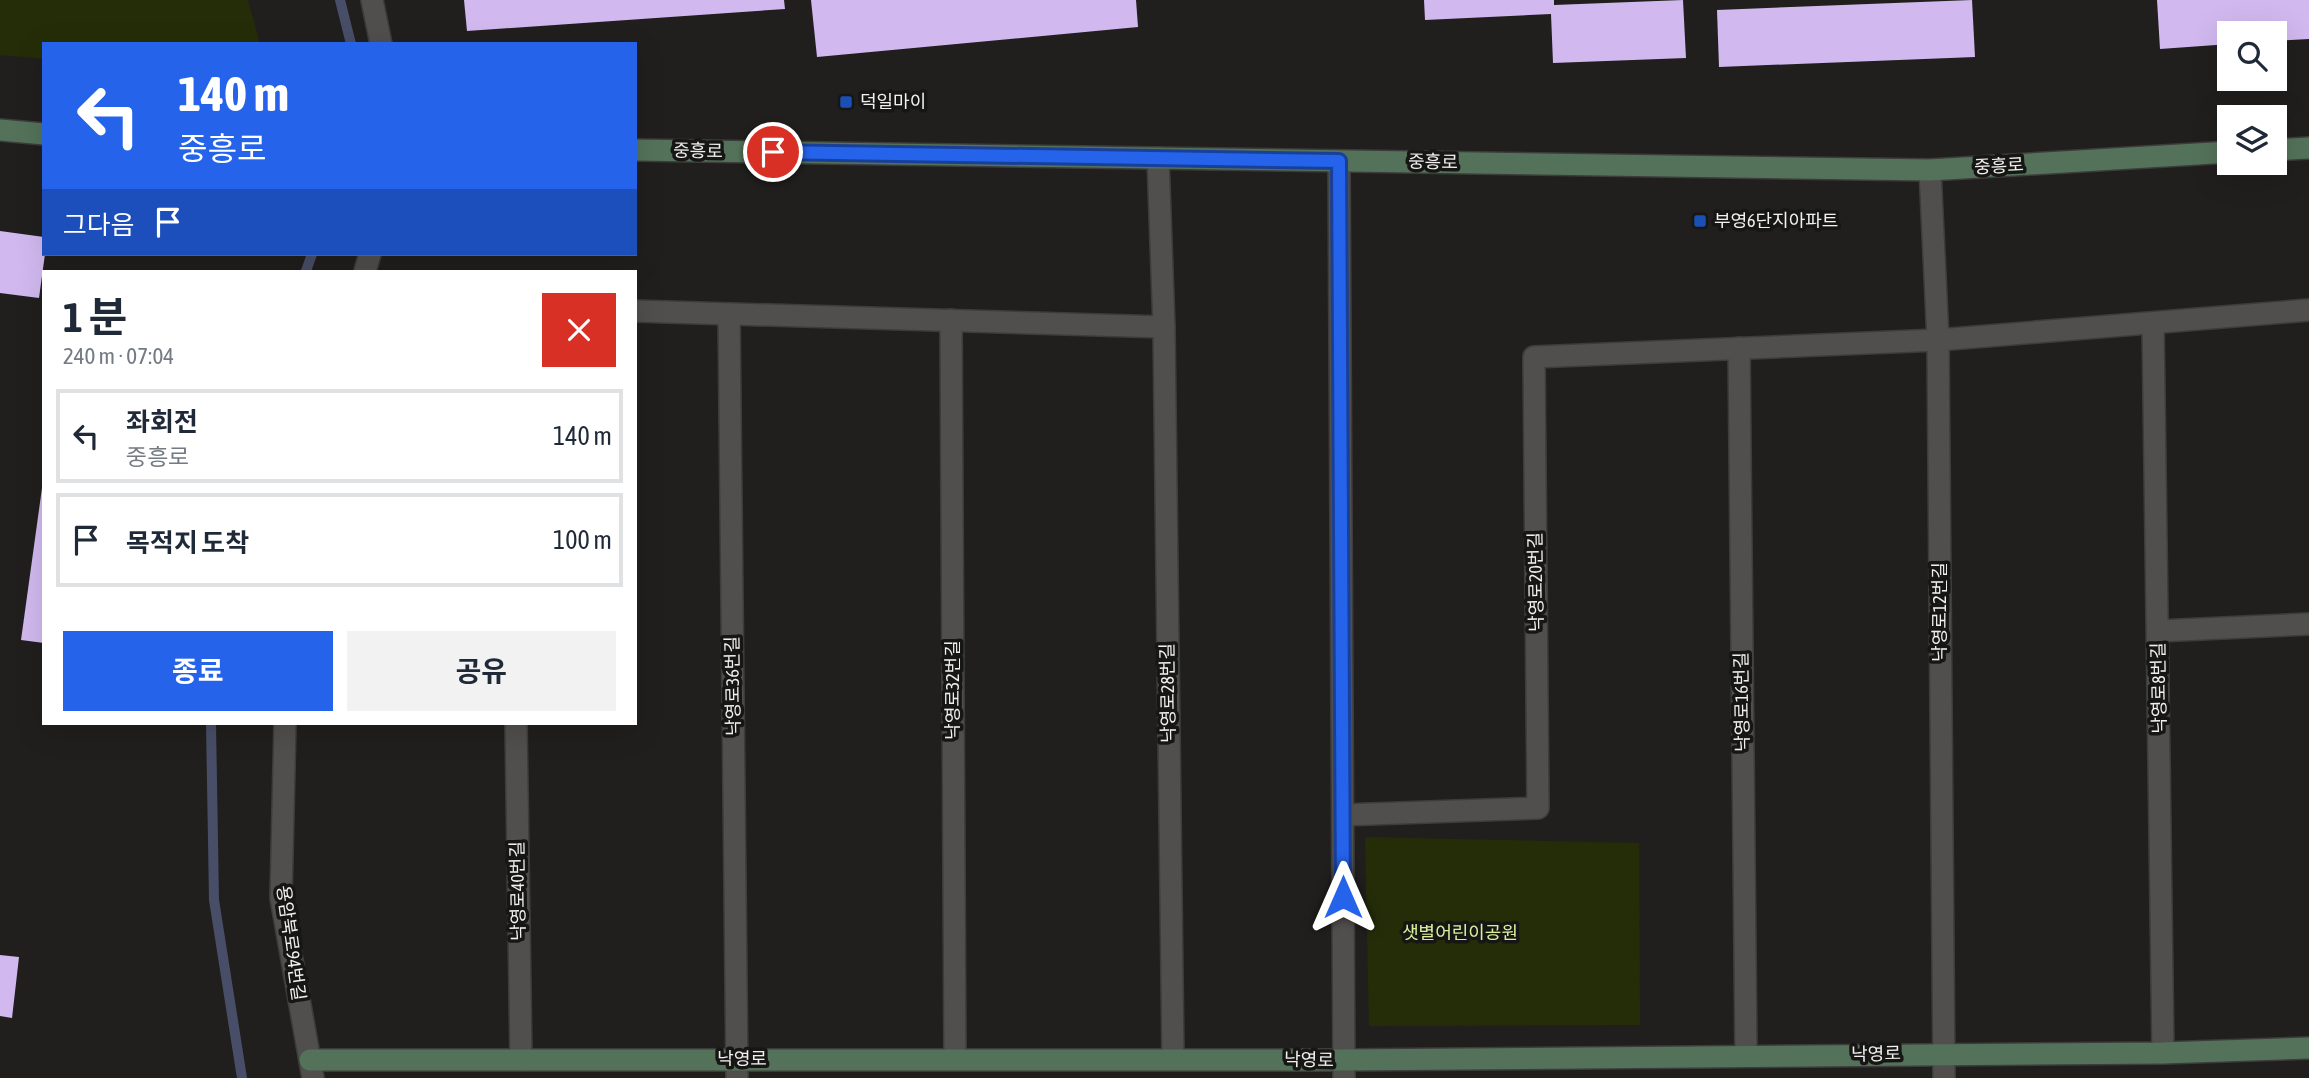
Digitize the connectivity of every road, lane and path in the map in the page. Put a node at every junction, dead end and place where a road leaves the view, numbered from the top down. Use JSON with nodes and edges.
{"nodes":[{"id":1,"x":372,"y":0,"type":"edge"},
{"id":2,"x":380,"y":42,"type":"edge"},
{"id":3,"x":0,"y":130,"type":"edge"},
{"id":4,"x":42,"y":134,"type":"edge"},
{"id":5,"x":2309,"y":148,"type":"edge"},
{"id":6,"x":2287,"y":149,"type":"edge"},
{"id":7,"x":637,"y":150,"type":"edge"},
{"id":8,"x":2217,"y":153,"type":"edge"},
{"id":9,"x":1158,"y":158,"type":"junction"},
{"id":10,"x":1339,"y":161,"type":"junction"},
{"id":11,"x":1930,"y":170,"type":"junction"},
{"id":12,"x":2309,"y":310,"type":"edge"},
{"id":13,"x":637,"y":311,"type":"edge"},
{"id":14,"x":729,"y":314,"type":"junction"},
{"id":15,"x":951,"y":320,"type":"junction"},
{"id":16,"x":2154,"y":324,"type":"junction"},
{"id":17,"x":1164,"y":327,"type":"junction"},
{"id":18,"x":1938,"y":340,"type":"junction"},
{"id":19,"x":1739,"y":348,"type":"junction"},
{"id":20,"x":2309,"y":624,"type":"edge"},
{"id":21,"x":2158,"y":631,"type":"junction"},
{"id":22,"x":285,"y":725,"type":"edge"},
{"id":23,"x":516,"y":725,"type":"edge"},
{"id":24,"x":1343,"y":815,"type":"junction"},
{"id":25,"x":2309,"y":1048,"type":"edge"},
{"id":26,"x":1943,"y":1053,"type":"junction"},
{"id":27,"x":2163,"y":1053,"type":"junction"},
{"id":28,"x":1746,"y":1055,"type":"junction"},
{"id":29,"x":1173,"y":1058,"type":"junction"},
{"id":30,"x":521,"y":1059,"type":"junction"},
{"id":31,"x":955,"y":1059,"type":"junction"},
{"id":32,"x":311,"y":1069,"type":"edge"},
{"id":33,"x":738,"y":1069,"type":"edge"},
{"id":34,"x":1344,"y":1069,"type":"edge"},
{"id":35,"x":1944,"y":1078,"type":"edge"}],
"edges":[{"from":1,"to":2,"type":"street"},
{"from":3,"to":4,"type":"street"},
{"from":5,"to":6,"type":"street"},
{"from":7,"to":9,"type":"street","name":"중흥로"},
{"from":8,"to":11,"type":"street","name":"중흥로"},
{"from":9,"to":10,"type":"street","name":"중흥로"},
{"from":9,"to":17,"type":"street","name":"낙영로28번길"},
{"from":10,"to":11,"type":"street","name":"중흥로"},
{"from":10,"to":24,"type":"street"},
{"from":11,"to":18,"type":"street","name":"낙영로12번길"},
{"from":12,"to":16,"type":"street"},
{"from":13,"to":14,"type":"street"},
{"from":14,"to":15,"type":"street"},
{"from":14,"to":33,"type":"street","name":"낙영로36번길"},
{"from":15,"to":17,"type":"street"},
{"from":15,"to":31,"type":"street","name":"낙영로32번길"},
{"from":16,"to":18,"type":"street"},
{"from":16,"to":21,"type":"street","name":"낙영로8번길"},
{"from":17,"to":29,"type":"street","name":"낙영로28번길"},
{"from":18,"to":19,"type":"street"},
{"from":18,"to":26,"type":"street","name":"낙영로12번길"},
{"from":19,"to":24,"type":"street","name":"낙영로20번길"},
{"from":19,"to":28,"type":"street","name":"낙영로16번길"},
{"from":20,"to":21,"type":"street"},
{"from":21,"to":27,"type":"street","name":"낙영로8번길"},
{"from":22,"to":32,"type":"street","name":"용암북로94번길"},
{"from":23,"to":30,"type":"street","name":"낙영로40번길"},
{"from":24,"to":34,"type":"street"},
{"from":25,"to":27,"type":"street","name":"낙영로"},
{"from":26,"to":27,"type":"street","name":"낙영로"},
{"from":26,"to":28,"type":"street","name":"낙영로"},
{"from":26,"to":35,"type":"street","name":"낙영로12번길"},
{"from":28,"to":34,"type":"street","name":"낙영로"},
{"from":29,"to":31,"type":"street","name":"낙영로"},
{"from":29,"to":34,"type":"street","name":"낙영로"},
{"from":30,"to":32,"type":"street","name":"낙영로"},
{"from":30,"to":33,"type":"street","name":"낙영로"},
{"from":31,"to":33,"type":"street","name":"낙영로"}]}
